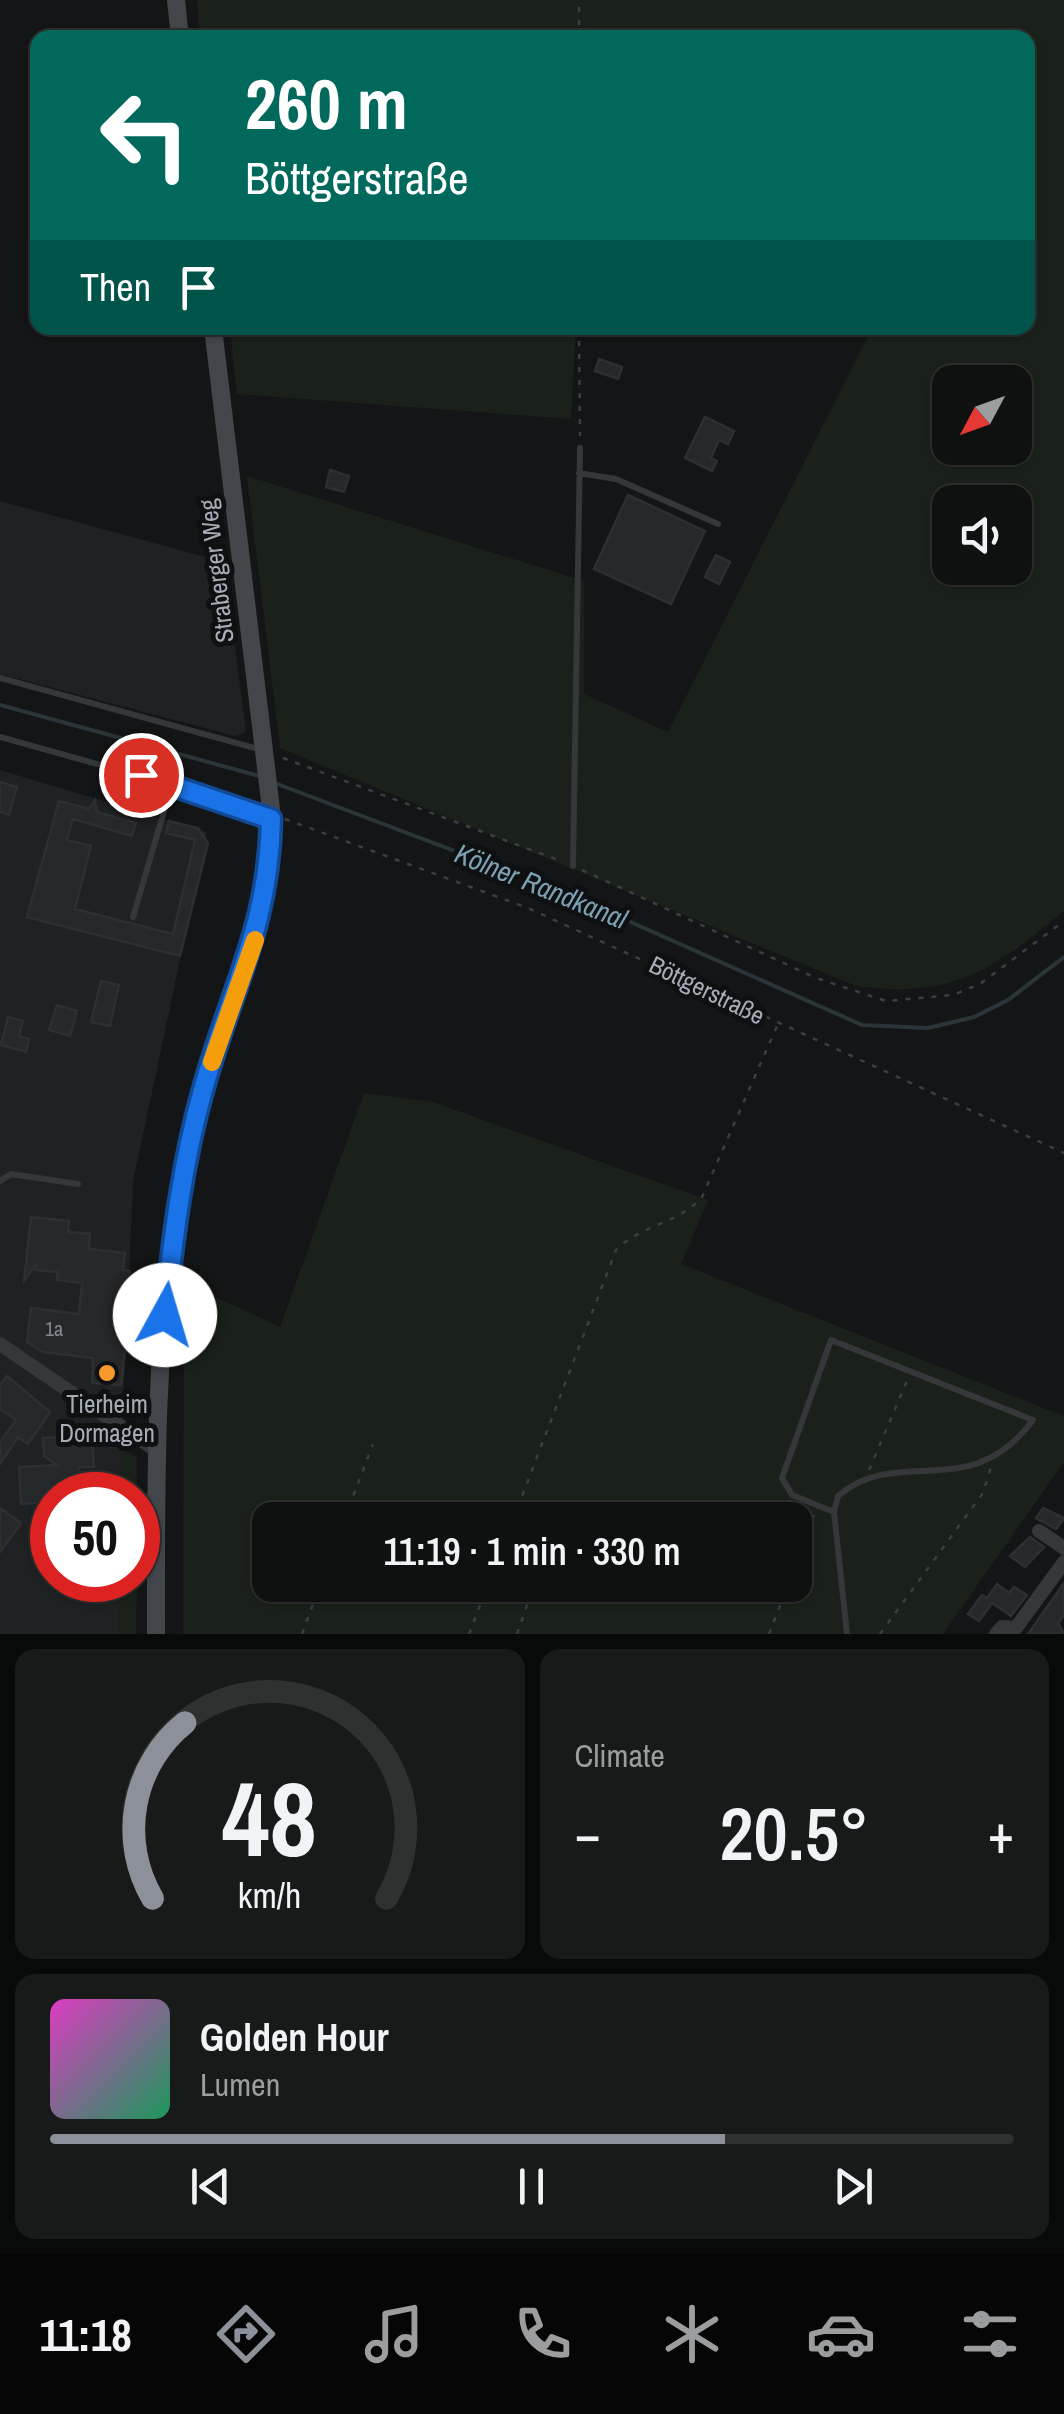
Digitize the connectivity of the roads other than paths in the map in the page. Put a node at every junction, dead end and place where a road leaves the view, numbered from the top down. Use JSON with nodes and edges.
{"nodes":[{"id":1,"x":176,"y":0,"type":"edge"},
{"id":2,"x":179,"y":30,"type":"edge"},
{"id":3,"x":214,"y":335,"type":"edge"},
{"id":4,"x":580,"y":448,"type":"road end"},
{"id":5,"x":579,"y":473,"type":"junction"},
{"id":6,"x":718,"y":524,"type":"dead end"},
{"id":7,"x":0,"y":678,"type":"edge"},
{"id":8,"x":0,"y":738,"type":"edge"},
{"id":9,"x":263,"y":754,"type":"junction"},
{"id":10,"x":172,"y":784,"type":"junction"},
{"id":11,"x":271,"y":814,"type":"junction"},
{"id":12,"x":573,"y":866,"type":"road end"},
{"id":13,"x":133,"y":918,"type":"dead end"},
{"id":14,"x":0,"y":1181,"type":"edge"},
{"id":15,"x":78,"y":1184,"type":"dead end"},
{"id":16,"x":0,"y":1344,"type":"edge"},
{"id":17,"x":156,"y":1451,"type":"junction"},
{"id":18,"x":834,"y":1512,"type":"junction"},
{"id":19,"x":1039,"y":1531,"type":"dead end"},
{"id":20,"x":1064,"y":1548,"type":"edge"},
{"id":21,"x":1064,"y":1562,"type":"edge"},
{"id":22,"x":156,"y":1634,"type":"edge"},
{"id":23,"x":847,"y":1634,"type":"edge"},
{"id":24,"x":996,"y":1634,"type":"edge"}],
"edges":[{"from":1,"to":2,"type":"main road"},
{"from":3,"to":9,"type":"main road","name":"Straberger Weg"},
{"from":4,"to":5,"type":"lane"},
{"from":5,"to":6,"type":"lane"},
{"from":5,"to":12,"type":"lane"},
{"from":7,"to":9,"type":"lane"},
{"from":8,"to":10,"type":"lane"},
{"from":9,"to":11,"type":"main road","name":"Straberger Weg"},
{"from":10,"to":11,"type":"lane"},
{"from":10,"to":13,"type":"lane"},
{"from":11,"to":17,"type":"main road","name":"Straberger Weg"},
{"from":14,"to":15,"type":"lane"},
{"from":16,"to":17,"type":"street"},
{"from":17,"to":22,"type":"main road","name":"Straberger Weg"},
{"from":18,"to":18,"type":"lane"},
{"from":18,"to":23,"type":"lane"},
{"from":19,"to":20,"type":"street"},
{"from":21,"to":24,"type":"street"}]}
